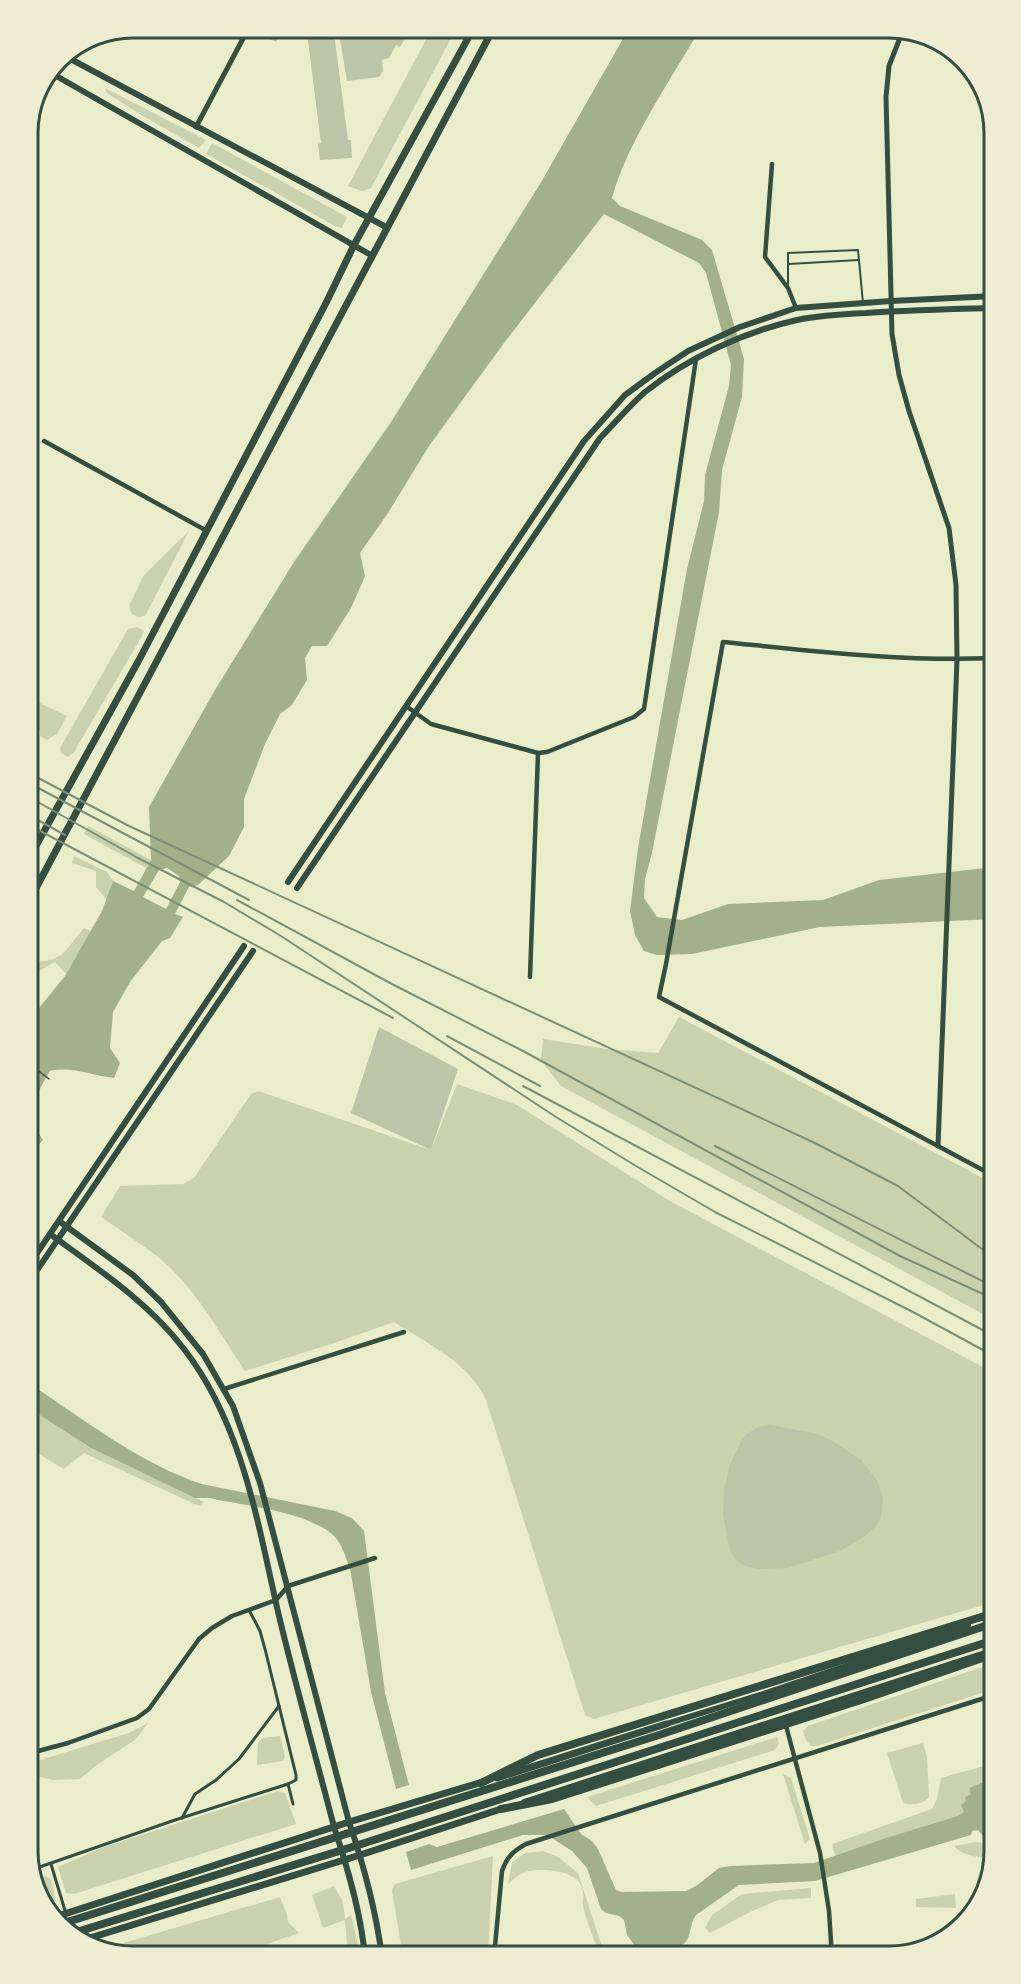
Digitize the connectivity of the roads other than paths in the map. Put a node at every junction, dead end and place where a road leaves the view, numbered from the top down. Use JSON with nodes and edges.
{"nodes":[{"id":1,"x":243,"y":38,"type":"edge"},
{"id":2,"x":468,"y":38,"type":"edge"},
{"id":3,"x":488,"y":38,"type":"edge"},
{"id":4,"x":900,"y":38,"type":"edge"},
{"id":5,"x":72,"y":60,"type":"edge"},
{"id":6,"x":56,"y":76,"type":"edge"},
{"id":7,"x":196,"y":127,"type":"junction"},
{"id":8,"x":772,"y":164,"type":"dead end"},
{"id":9,"x":370,"y":219,"type":"junction"},
{"id":10,"x":386,"y":227,"type":"junction"},
{"id":11,"x":354,"y":245,"type":"junction"},
{"id":12,"x":371,"y":255,"type":"junction"},
{"id":13,"x":858,"y":260,"type":"junction"},
{"id":14,"x":788,"y":264,"type":"junction"},
{"id":15,"x":788,"y":288,"type":"junction"},
{"id":16,"x":983,"y":297,"type":"edge"},
{"id":17,"x":891,"y":301,"type":"junction"},
{"id":18,"x":864,"y":303,"type":"junction"},
{"id":19,"x":796,"y":308,"type":"junction"},
{"id":20,"x":983,"y":308,"type":"edge"},
{"id":21,"x":891,"y":311,"type":"junction"},
{"id":22,"x":696,"y":359,"type":"junction"},
{"id":23,"x":44,"y":441,"type":"dead end"},
{"id":24,"x":207,"y":531,"type":"junction"},
{"id":25,"x":983,"y":659,"type":"edge"},
{"id":26,"x":957,"y":660,"type":"junction"},
{"id":27,"x":406,"y":706,"type":"junction"},
{"id":28,"x":415,"y":713,"type":"junction"},
{"id":29,"x":538,"y":753,"type":"junction"},
{"id":30,"x":38,"y":841,"type":"edge"},
{"id":31,"x":288,"y":882,"type":"dead end"},
{"id":32,"x":38,"y":884,"type":"edge"},
{"id":33,"x":297,"y":888,"type":"dead end"},
{"id":34,"x":244,"y":946,"type":"dead end"},
{"id":35,"x":253,"y":951,"type":"dead end"},
{"id":36,"x":530,"y":977,"type":"dead end"},
{"id":37,"x":938,"y":1146,"type":"junction"},
{"id":38,"x":983,"y":1170,"type":"edge"},
{"id":39,"x":59,"y":1221,"type":"junction"},
{"id":40,"x":66,"y":1226,"type":"junction"},
{"id":41,"x":50,"y":1234,"type":"junction"},
{"id":42,"x":57,"y":1239,"type":"junction"},
{"id":43,"x":38,"y":1252,"type":"edge"},
{"id":44,"x":38,"y":1268,"type":"edge"},
{"id":45,"x":404,"y":1332,"type":"dead end"},
{"id":46,"x":224,"y":1389,"type":"junction"},
{"id":47,"x":375,"y":1558,"type":"dead end"},
{"id":48,"x":288,"y":1586,"type":"junction"},
{"id":49,"x":276,"y":1600,"type":"junction"},
{"id":50,"x":248,"y":1609,"type":"junction"},
{"id":51,"x":983,"y":1617,"type":"edge"},
{"id":52,"x":983,"y":1618,"type":"edge"},
{"id":53,"x":983,"y":1627,"type":"edge"},
{"id":54,"x":983,"y":1644,"type":"edge"},
{"id":55,"x":983,"y":1655,"type":"edge"},
{"id":56,"x":983,"y":1656,"type":"edge"},
{"id":57,"x":983,"y":1699,"type":"edge"},
{"id":58,"x":279,"y":1706,"type":"junction"},
{"id":59,"x":784,"y":1718,"type":"junction"},
{"id":60,"x":666,"y":1724,"type":"joint"},
{"id":61,"x":38,"y":1751,"type":"edge"},
{"id":62,"x":794,"y":1759,"type":"junction"},
{"id":63,"x":481,"y":1783,"type":"junction"},
{"id":64,"x":288,"y":1784,"type":"junction"},
{"id":65,"x":293,"y":1804,"type":"dead end"},
{"id":66,"x":501,"y":1809,"type":"junction"},
{"id":67,"x":182,"y":1818,"type":"junction"},
{"id":68,"x":349,"y":1822,"type":"junction"},
{"id":69,"x":334,"y":1827,"type":"junction"},
{"id":70,"x":360,"y":1855,"type":"junction"},
{"id":71,"x":345,"y":1860,"type":"junction"},
{"id":72,"x":51,"y":1864,"type":"junction"},
{"id":73,"x":39,"y":1868,"type":"edge"},
{"id":74,"x":66,"y":1914,"type":"junction"},
{"id":75,"x":62,"y":1915,"type":"edge"},
{"id":76,"x":68,"y":1922,"type":"edge"},
{"id":77,"x":81,"y":1931,"type":"edge"},
{"id":78,"x":92,"y":1937,"type":"edge"},
{"id":79,"x":364,"y":1946,"type":"edge"},
{"id":80,"x":381,"y":1946,"type":"edge"},
{"id":81,"x":495,"y":1946,"type":"edge"},
{"id":82,"x":831,"y":1946,"type":"edge"}],
"edges":[{"from":1,"to":7,"type":"street"},
{"from":2,"to":9,"type":"main road"},
{"from":3,"to":10,"type":"main road"},
{"from":4,"to":17,"type":"street"},
{"from":5,"to":7,"type":"main road"},
{"from":6,"to":11,"type":"main road"},
{"from":7,"to":9,"type":"main road"},
{"from":8,"to":15,"type":"street"},
{"from":9,"to":10,"type":"main road"},
{"from":9,"to":11,"type":"main road"},
{"from":10,"to":12,"type":"main road"},
{"from":11,"to":12,"type":"main road"},
{"from":11,"to":24,"type":"main road"},
{"from":12,"to":32,"type":"main road"},
{"from":13,"to":14,"type":"lane"},
{"from":13,"to":14,"type":"lane"},
{"from":13,"to":18,"type":"lane"},
{"from":14,"to":15,"type":"lane"},
{"from":15,"to":19,"type":"street"},
{"from":16,"to":17,"type":"main road"},
{"from":17,"to":18,"type":"main road"},
{"from":17,"to":21,"type":"street"},
{"from":18,"to":19,"type":"main road"},
{"from":19,"to":27,"type":"main road"},
{"from":20,"to":21,"type":"main road"},
{"from":21,"to":22,"type":"main road"},
{"from":21,"to":26,"type":"street"},
{"from":22,"to":28,"type":"main road"},
{"from":22,"to":29,"type":"street"},
{"from":23,"to":24,"type":"street"},
{"from":24,"to":30,"type":"main road"},
{"from":25,"to":26,"type":"street"},
{"from":26,"to":37,"type":"street"},
{"from":26,"to":37,"type":"street"},
{"from":27,"to":28,"type":"street"},
{"from":27,"to":31,"type":"main road"},
{"from":28,"to":29,"type":"street"},
{"from":28,"to":33,"type":"main road"},
{"from":29,"to":36,"type":"street"},
{"from":34,"to":39,"type":"main road"},
{"from":35,"to":40,"type":"main road"},
{"from":37,"to":38,"type":"street"},
{"from":39,"to":40,"type":"main road"},
{"from":39,"to":41,"type":"main road"},
{"from":40,"to":42,"type":"main road"},
{"from":40,"to":46,"type":"main road"},
{"from":41,"to":42,"type":"main road"},
{"from":41,"to":43,"type":"main road"},
{"from":42,"to":44,"type":"main road"},
{"from":42,"to":49,"type":"main road"},
{"from":45,"to":46,"type":"street"},
{"from":46,"to":48,"type":"main road"},
{"from":47,"to":48,"type":"street"},
{"from":48,"to":49,"type":"street"},
{"from":48,"to":68,"type":"main road"},
{"from":49,"to":50,"type":"street"},
{"from":49,"to":69,"type":"main road"},
{"from":50,"to":58,"type":"street"},
{"from":50,"to":61,"type":"street"},
{"from":51,"to":63,"type":"highway"},
{"from":52,"to":60,"type":"main road"},
{"from":53,"to":76,"type":"highway"},
{"from":54,"to":77,"type":"highway"},
{"from":55,"to":59,"type":"main road"},
{"from":56,"to":66,"type":"highway"},
{"from":57,"to":62,"type":"street"},
{"from":58,"to":64,"type":"street"},
{"from":58,"to":67,"type":"street"},
{"from":59,"to":62,"type":"street"},
{"from":59,"to":66,"type":"main road"},
{"from":60,"to":63,"type":"main road"},
{"from":62,"to":81,"type":"street"},
{"from":62,"to":82,"type":"street"},
{"from":63,"to":68,"type":"main road"},
{"from":64,"to":65,"type":"street"},
{"from":64,"to":67,"type":"street"},
{"from":66,"to":70,"type":"main road"},
{"from":67,"to":72,"type":"street"},
{"from":68,"to":69,"type":"main road"},
{"from":68,"to":70,"type":"main road"},
{"from":69,"to":71,"type":"main road"},
{"from":69,"to":74,"type":"main road"},
{"from":70,"to":71,"type":"main road"},
{"from":70,"to":80,"type":"main road"},
{"from":71,"to":78,"type":"main road"},
{"from":71,"to":79,"type":"main road"},
{"from":72,"to":73,"type":"street"},
{"from":72,"to":74,"type":"street"},
{"from":74,"to":75,"type":"main road"}]}
